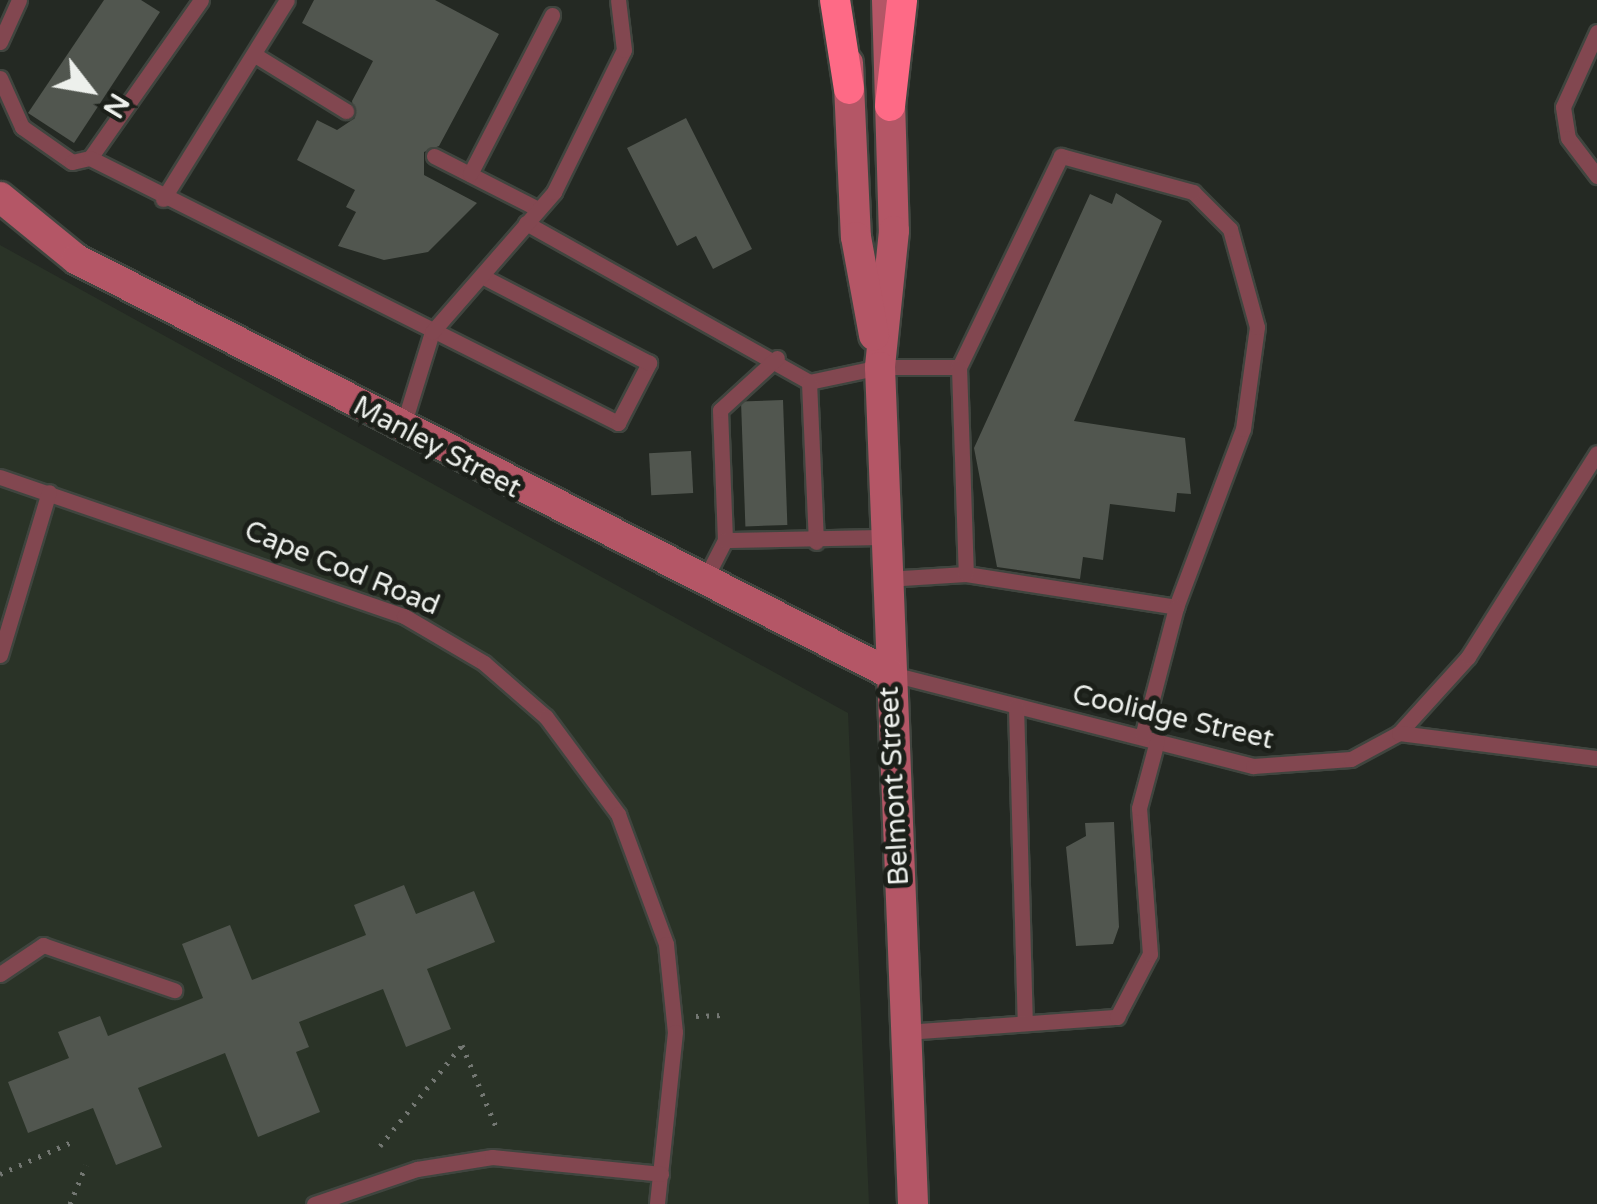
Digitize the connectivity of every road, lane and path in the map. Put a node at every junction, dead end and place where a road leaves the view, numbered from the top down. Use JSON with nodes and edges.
{"nodes":[{"id":1,"x":200,"y":0,"type":"edge"},
{"id":2,"x":287,"y":0,"type":"edge"},
{"id":3,"x":618,"y":0,"type":"edge"},
{"id":4,"x":836,"y":0,"type":"edge"},
{"id":5,"x":845,"y":0,"type":"edge"},
{"id":6,"x":887,"y":0,"type":"edge"},
{"id":7,"x":902,"y":0,"type":"edge"},
{"id":8,"x":18,"y":1,"type":"edge"},
{"id":9,"x":0,"y":2,"type":"edge"},
{"id":10,"x":552,"y":14,"type":"dead end"},
{"id":11,"x":1597,"y":32,"type":"edge"},
{"id":12,"x":0,"y":42,"type":"edge"},
{"id":13,"x":255,"y":55,"type":"junction"},
{"id":14,"x":0,"y":78,"type":"edge"},
{"id":15,"x":849,"y":89,"type":"junction"},
{"id":16,"x":890,"y":106,"type":"junction"},
{"id":17,"x":346,"y":111,"type":"dead end"},
{"id":18,"x":434,"y":156,"type":"dead end"},
{"id":19,"x":90,"y":158,"type":"junction"},
{"id":20,"x":470,"y":174,"type":"junction"},
{"id":21,"x":1597,"y":176,"type":"edge"},
{"id":22,"x":0,"y":197,"type":"edge"},
{"id":23,"x":162,"y":199,"type":"junction"},
{"id":24,"x":538,"y":209,"type":"junction"},
{"id":25,"x":526,"y":223,"type":"junction"},
{"id":26,"x":486,"y":278,"type":"junction"},
{"id":27,"x":432,"y":332,"type":"junction"},
{"id":28,"x":777,"y":358,"type":"junction"},
{"id":29,"x":959,"y":366,"type":"junction"},
{"id":30,"x":880,"y":367,"type":"junction"},
{"id":31,"x":809,"y":382,"type":"junction"},
{"id":32,"x":402,"y":429,"type":"junction"},
{"id":33,"x":1597,"y":452,"type":"edge"},
{"id":34,"x":0,"y":477,"type":"edge"},
{"id":35,"x":49,"y":492,"type":"junction"},
{"id":36,"x":885,"y":537,"type":"junction"},
{"id":37,"x":725,"y":540,"type":"junction"},
{"id":38,"x":816,"y":542,"type":"junction"},
{"id":39,"x":966,"y":574,"type":"junction"},
{"id":40,"x":886,"y":578,"type":"junction"},
{"id":41,"x":702,"y":584,"type":"junction"},
{"id":42,"x":1176,"y":607,"type":"junction"},
{"id":43,"x":0,"y":655,"type":"edge"},
{"id":44,"x":888,"y":673,"type":"junction"},
{"id":45,"x":1016,"y":706,"type":"junction"},
{"id":46,"x":1399,"y":732,"type":"junction"},
{"id":47,"x":1150,"y":740,"type":"junction"},
{"id":48,"x":1597,"y":758,"type":"edge"},
{"id":49,"x":0,"y":974,"type":"edge"},
{"id":50,"x":174,"y":990,"type":"dead end"},
{"id":51,"x":723,"y":1015,"type":"dead end"},
{"id":52,"x":688,"y":1017,"type":"dead end"},
{"id":53,"x":1025,"y":1020,"type":"junction"},
{"id":54,"x":906,"y":1032,"type":"junction"},
{"id":55,"x":497,"y":1129,"type":"dead end"},
{"id":56,"x":76,"y":1140,"type":"dead end"},
{"id":57,"x":380,"y":1146,"type":"dead end"},
{"id":58,"x":86,"y":1164,"type":"dead end"},
{"id":59,"x":0,"y":1174,"type":"edge"},
{"id":60,"x":661,"y":1174,"type":"junction"},
{"id":61,"x":70,"y":1204,"type":"edge"},
{"id":62,"x":314,"y":1204,"type":"edge"},
{"id":63,"x":657,"y":1204,"type":"edge"},
{"id":64,"x":913,"y":1204,"type":"edge"}],
"edges":[{"from":1,"to":19,"type":"lane"},
{"from":2,"to":13,"type":"lane"},
{"from":3,"to":24,"type":"lane"},
{"from":4,"to":15,"type":"highway"},
{"from":5,"to":15,"type":"main road","name":"Belmont Street"},
{"from":6,"to":16,"type":"main road","name":"Belmont Street"},
{"from":7,"to":16,"type":"highway"},
{"from":8,"to":9,"type":"lane"},
{"from":8,"to":12,"type":"lane"},
{"from":10,"to":20,"type":"lane"},
{"from":11,"to":21,"type":"lane"},
{"from":13,"to":17,"type":"lane"},
{"from":13,"to":23,"type":"lane"},
{"from":14,"to":19,"type":"lane"},
{"from":15,"to":30,"type":"main road","name":"Belmont Street"},
{"from":16,"to":30,"type":"main road","name":"Belmont Street"},
{"from":18,"to":20,"type":"lane"},
{"from":19,"to":23,"type":"lane"},
{"from":20,"to":24,"type":"lane"},
{"from":22,"to":32,"type":"main road","name":"Manley Street"},
{"from":23,"to":27,"type":"lane"},
{"from":24,"to":25,"type":"lane"},
{"from":25,"to":26,"type":"lane"},
{"from":25,"to":28,"type":"lane"},
{"from":26,"to":27,"type":"lane"},
{"from":26,"to":27,"type":"lane"},
{"from":27,"to":32,"type":"lane"},
{"from":28,"to":31,"type":"lane"},
{"from":28,"to":37,"type":"lane"},
{"from":29,"to":30,"type":"lane"},
{"from":29,"to":39,"type":"lane"},
{"from":29,"to":42,"type":"lane"},
{"from":30,"to":31,"type":"lane"},
{"from":30,"to":36,"type":"main road","name":"Belmont Street"},
{"from":31,"to":38,"type":"lane"},
{"from":32,"to":41,"type":"main road","name":"Manley Street"},
{"from":33,"to":46,"type":"lane","name":"Coolidge Street"},
{"from":34,"to":35,"type":"lane","name":"Cape Cod Road"},
{"from":35,"to":43,"type":"lane"},
{"from":35,"to":60,"type":"lane","name":"Cape Cod Road"},
{"from":36,"to":38,"type":"lane"},
{"from":36,"to":40,"type":"main road","name":"Belmont Street"},
{"from":37,"to":38,"type":"lane"},
{"from":37,"to":41,"type":"lane"},
{"from":39,"to":40,"type":"lane"},
{"from":39,"to":42,"type":"lane"},
{"from":40,"to":44,"type":"main road","name":"Belmont Street"},
{"from":41,"to":44,"type":"main road","name":"Manley Street"},
{"from":42,"to":47,"type":"lane"},
{"from":44,"to":45,"type":"lane","name":"Coolidge Street"},
{"from":44,"to":54,"type":"main road","name":"Belmont Street"},
{"from":45,"to":47,"type":"lane","name":"Coolidge Street"},
{"from":45,"to":53,"type":"lane"},
{"from":46,"to":47,"type":"lane","name":"Coolidge Street"},
{"from":46,"to":48,"type":"lane"},
{"from":47,"to":53,"type":"lane"},
{"from":49,"to":50,"type":"lane"},
{"from":51,"to":52,"type":"path"},
{"from":53,"to":54,"type":"lane"},
{"from":54,"to":64,"type":"main road","name":"Belmont Street"},
{"from":55,"to":57,"type":"path"},
{"from":56,"to":59,"type":"path"},
{"from":58,"to":61,"type":"path"},
{"from":60,"to":62,"type":"lane"},
{"from":60,"to":63,"type":"lane","name":"Cape Cod Road"}]}
